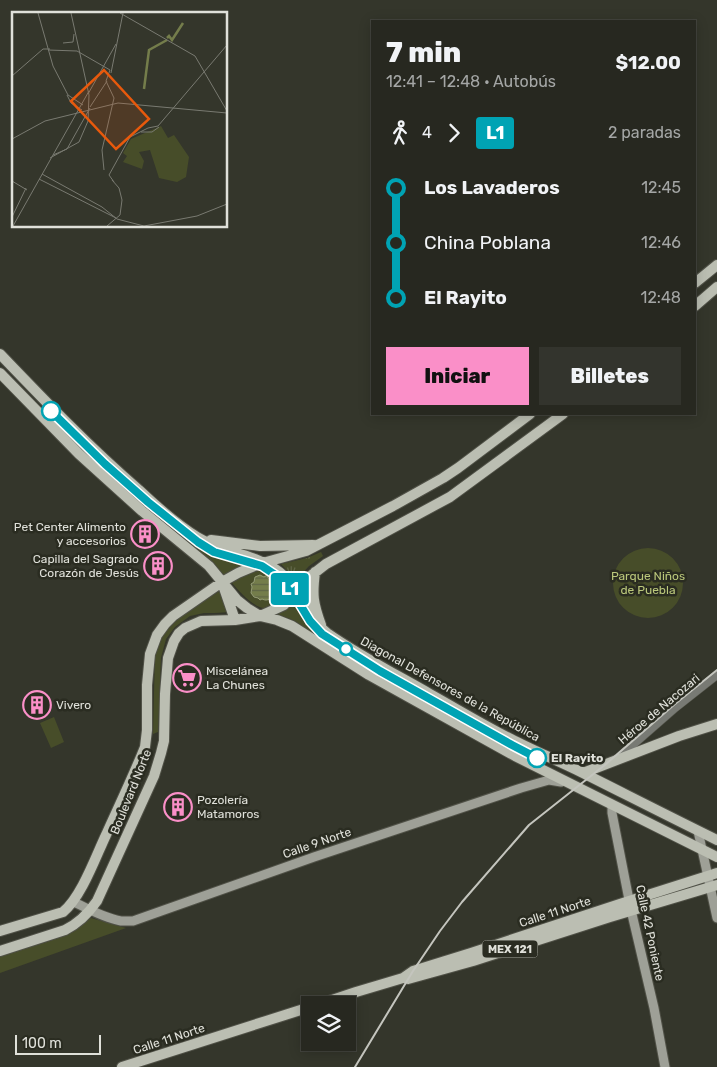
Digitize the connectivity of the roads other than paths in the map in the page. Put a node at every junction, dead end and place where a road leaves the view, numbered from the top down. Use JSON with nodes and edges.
{"nodes":[{"id":1,"x":717,"y":265,"type":"edge"},
{"id":2,"x":696,"y":282,"type":"edge"},
{"id":3,"x":717,"y":287,"type":"edge"},
{"id":4,"x":696,"y":305,"type":"edge"},
{"id":5,"x":0,"y":354,"type":"edge"},
{"id":6,"x":0,"y":373,"type":"edge"},
{"id":7,"x":529,"y":415,"type":"edge"},
{"id":8,"x":562,"y":415,"type":"edge"},
{"id":9,"x":199,"y":539,"type":"junction"},
{"id":10,"x":317,"y":545,"type":"junction"},
{"id":11,"x":262,"y":562,"type":"junction"},
{"id":12,"x":209,"y":566,"type":"junction"},
{"id":13,"x":315,"y":572,"type":"junction"},
{"id":14,"x":222,"y":582,"type":"junction"},
{"id":15,"x":296,"y":591,"type":"junction"},
{"id":16,"x":199,"y":599,"type":"junction"},
{"id":17,"x":260,"y":616,"type":"junction"},
{"id":18,"x":235,"y":620,"type":"junction"},
{"id":19,"x":292,"y":626,"type":"junction"},
{"id":20,"x":322,"y":628,"type":"junction"},
{"id":21,"x":717,"y":675,"type":"edge"},
{"id":22,"x":717,"y":724,"type":"edge"},
{"id":23,"x":615,"y":761,"type":"junction"},
{"id":24,"x":583,"y":773,"type":"junction"},
{"id":25,"x":571,"y":784,"type":"junction"},
{"id":26,"x":612,"y":805,"type":"junction"},
{"id":27,"x":698,"y":831,"type":"junction"},
{"id":28,"x":717,"y":840,"type":"edge"},
{"id":29,"x":703,"y":850,"type":"junction"},
{"id":30,"x":717,"y":857,"type":"edge"},
{"id":31,"x":713,"y":875,"type":"edge"},
{"id":32,"x":714,"y":886,"type":"edge"},
{"id":33,"x":74,"y":902,"type":"junction"},
{"id":34,"x":630,"y":906,"type":"junction"},
{"id":35,"x":91,"y":911,"type":"junction"},
{"id":36,"x":717,"y":918,"type":"edge"},
{"id":37,"x":0,"y":931,"type":"edge"},
{"id":38,"x":0,"y":951,"type":"edge"},
{"id":39,"x":344,"y":996,"type":"edge"},
{"id":40,"x":301,"y":1010,"type":"edge"},
{"id":41,"x":122,"y":1067,"type":"edge"},
{"id":42,"x":665,"y":1067,"type":"edge"}],
"edges":[{"from":1,"to":2,"type":"main road"},
{"from":3,"to":4,"type":"main road"},
{"from":5,"to":9,"type":"main road","name":"Diagonal Defensores de la República"},
{"from":6,"to":12,"type":"main road"},
{"from":7,"to":10,"type":"main road","name":"Boulevard Norte"},
{"from":8,"to":13,"type":"main road"},
{"from":9,"to":10,"type":"main road"},
{"from":9,"to":11,"type":"main road","name":"Diagonal Defensores de la República"},
{"from":10,"to":11,"type":"main road","name":"Boulevard Norte"},
{"from":11,"to":14,"type":"main road","name":"Boulevard Norte"},
{"from":11,"to":15,"type":"main road","name":"Diagonal Defensores de la República"},
{"from":12,"to":14,"type":"main road"},
{"from":12,"to":16,"type":"main road"},
{"from":13,"to":15,"type":"main road"},
{"from":13,"to":20,"type":"main road"},
{"from":14,"to":16,"type":"main road","name":"Boulevard Norte"},
{"from":14,"to":17,"type":"main road"},
{"from":14,"to":18,"type":"main road"},
{"from":15,"to":17,"type":"main road"},
{"from":15,"to":20,"type":"main road","name":"Diagonal Defensores de la República"},
{"from":16,"to":33,"type":"main road","name":"Boulevard Norte"},
{"from":17,"to":18,"type":"main road","name":"Boulevard Norte"},
{"from":17,"to":19,"type":"main road","name":"Diagonal Defensores de la República"},
{"from":18,"to":19,"type":"main road"},
{"from":18,"to":35,"type":"main road","name":"Boulevard Norte"},
{"from":19,"to":25,"type":"main road","name":"Diagonal Defensores de la República"},
{"from":20,"to":24,"type":"main road","name":"Diagonal Defensores de la República"},
{"from":21,"to":23,"type":"street","name":"Héroe de Nacozari"},
{"from":22,"to":23,"type":"main road"},
{"from":23,"to":24,"type":"main road"},
{"from":24,"to":27,"type":"main road","name":"Diagonal Defensores de la República"},
{"from":25,"to":26,"type":"main road","name":"Diagonal Defensores de la República"},
{"from":25,"to":35,"type":"main road","name":"Calle 9 Norte"},
{"from":26,"to":29,"type":"main road","name":"Diagonal Defensores de la República"},
{"from":26,"to":34,"type":"main road","name":"Calle 42 Poniente"},
{"from":27,"to":28,"type":"main road","name":"Diagonal Defensores de la República"},
{"from":27,"to":29,"type":"main road"},
{"from":29,"to":30,"type":"main road","name":"Diagonal Defensores de la República"},
{"from":29,"to":31,"type":"main road"},
{"from":31,"to":32,"type":"main road"},
{"from":31,"to":34,"type":"main road","name":"Calle 11 Norte","number":"MEX 121"},
{"from":32,"to":34,"type":"main road","name":"Calle 11 Norte","number":"MEX 121"},
{"from":32,"to":36,"type":"main road"},
{"from":33,"to":35,"type":"main road","name":"Calle 9 Norte"},
{"from":33,"to":37,"type":"main road"},
{"from":34,"to":39,"type":"main road","name":"Calle 11 Norte","number":"MEX 121"},
{"from":34,"to":42,"type":"main road","name":"Calle 42 Poniente"},
{"from":35,"to":38,"type":"main road","name":"Boulevard Norte"},
{"from":40,"to":41,"type":"main road","name":"Calle 11 Norte"}]}
